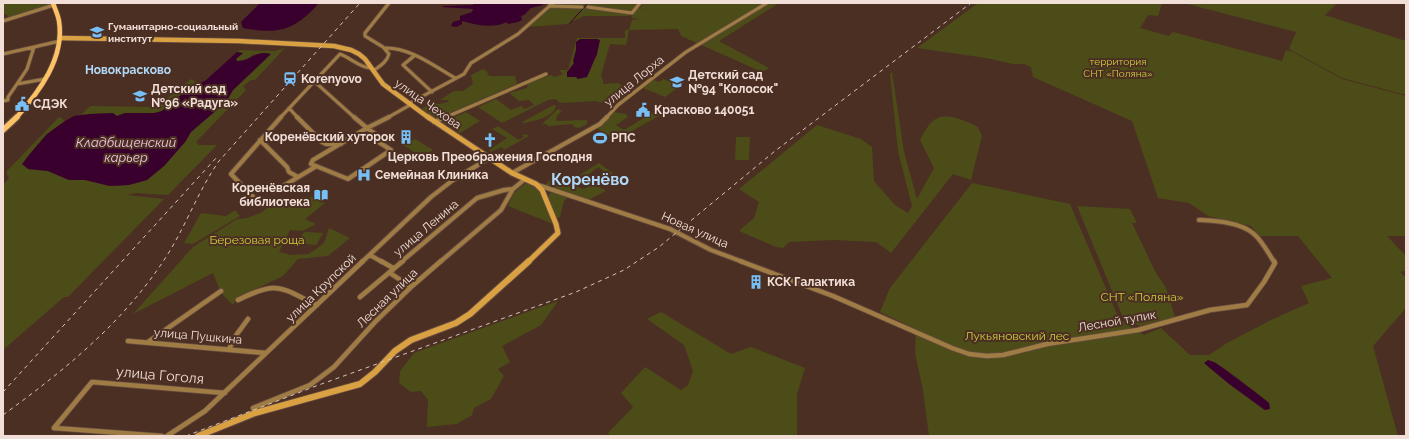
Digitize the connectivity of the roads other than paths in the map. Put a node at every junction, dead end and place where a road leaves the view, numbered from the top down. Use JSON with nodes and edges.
{"nodes":[{"id":1,"x":389,"y":3,"type":"edge"},
{"id":2,"x":553,"y":3,"type":"edge"},
{"id":3,"x":640,"y":3,"type":"edge"},
{"id":4,"x":767,"y":3,"type":"edge"},
{"id":5,"x":53,"y":4,"type":"edge"},
{"id":6,"x":549,"y":6,"type":"junction"},
{"id":7,"x":582,"y":6,"type":"dead end"},
{"id":8,"x":588,"y":7,"type":"dead end"},
{"id":9,"x":3,"y":21,"type":"edge"},
{"id":10,"x":60,"y":40,"type":"junction"},
{"id":11,"x":34,"y":47,"type":"junction"},
{"id":12,"x":386,"y":48,"type":"junction"},
{"id":13,"x":3,"y":54,"type":"edge"},
{"id":14,"x":414,"y":56,"type":"junction"},
{"id":15,"x":372,"y":70,"type":"junction"},
{"id":16,"x":546,"y":74,"type":"dead end"},
{"id":17,"x":455,"y":78,"type":"junction"},
{"id":18,"x":45,"y":79,"type":"junction"},
{"id":19,"x":315,"y":82,"type":"junction"},
{"id":20,"x":17,"y":84,"type":"junction"},
{"id":21,"x":432,"y":92,"type":"junction"},
{"id":22,"x":3,"y":101,"type":"edge"},
{"id":23,"x":409,"y":104,"type":"junction"},
{"id":24,"x":289,"y":108,"type":"junction"},
{"id":25,"x":434,"y":122,"type":"junction"},
{"id":26,"x":368,"y":129,"type":"junction"},
{"id":27,"x":3,"y":130,"type":"edge"},
{"id":28,"x":260,"y":140,"type":"junction"},
{"id":29,"x":341,"y":144,"type":"junction"},
{"id":30,"x":491,"y":157,"type":"junction"},
{"id":31,"x":315,"y":167,"type":"junction"},
{"id":32,"x":512,"y":173,"type":"junction"},
{"id":33,"x":298,"y":177,"type":"junction"},
{"id":34,"x":526,"y":179,"type":"junction"},
{"id":35,"x":513,"y":189,"type":"junction"},
{"id":36,"x":544,"y":189,"type":"junction"},
{"id":37,"x":275,"y":191,"type":"dead end"},
{"id":38,"x":254,"y":198,"type":"dead end"},
{"id":39,"x":1199,"y":220,"type":"dead end"},
{"id":40,"x":370,"y":255,"type":"junction"},
{"id":41,"x":393,"y":268,"type":"junction"},
{"id":42,"x":390,"y":273,"type":"junction"},
{"id":43,"x":411,"y":287,"type":"junction"},
{"id":44,"x":221,"y":291,"type":"dead end"},
{"id":45,"x":360,"y":297,"type":"dead end"},
{"id":46,"x":238,"y":300,"type":"dead end"},
{"id":47,"x":844,"y":300,"type":"joint"},
{"id":48,"x":317,"y":305,"type":"junction"},
{"id":49,"x":248,"y":319,"type":"dead end"},
{"id":50,"x":128,"y":341,"type":"dead end"},
{"id":51,"x":148,"y":342,"type":"junction"},
{"id":52,"x":229,"y":349,"type":"junction"},
{"id":53,"x":266,"y":353,"type":"junction"},
{"id":54,"x":225,"y":393,"type":"junction"},
{"id":55,"x":255,"y":413,"type":"junction"},
{"id":56,"x":162,"y":436,"type":"edge"},
{"id":57,"x":167,"y":436,"type":"edge"},
{"id":58,"x":198,"y":436,"type":"edge"}],
"edges":[{"from":1,"to":12,"type":"street"},
{"from":2,"to":6,"type":"street"},
{"from":3,"to":8,"type":"street"},
{"from":4,"to":32,"type":"street","name":"улица Лорха"},
{"from":5,"to":9,"type":"street"},
{"from":5,"to":10,"type":"main road"},
{"from":6,"to":7,"type":"street"},
{"from":6,"to":17,"type":"street"},
{"from":10,"to":11,"type":"street"},
{"from":10,"to":15,"type":"main road","name":"улица Чехова"},
{"from":10,"to":18,"type":"main road"},
{"from":11,"to":13,"type":"street"},
{"from":11,"to":20,"type":"street"},
{"from":12,"to":14,"type":"street"},
{"from":12,"to":15,"type":"street"},
{"from":14,"to":17,"type":"street"},
{"from":14,"to":21,"type":"street"},
{"from":15,"to":19,"type":"street"},
{"from":15,"to":23,"type":"main road","name":"улица Чехова"},
{"from":16,"to":25,"type":"street"},
{"from":17,"to":21,"type":"street"},
{"from":18,"to":20,"type":"street"},
{"from":18,"to":27,"type":"main road"},
{"from":19,"to":24,"type":"street"},
{"from":19,"to":26,"type":"street"},
{"from":20,"to":22,"type":"street"},
{"from":21,"to":23,"type":"street"},
{"from":23,"to":25,"type":"main road","name":"улица Чехова"},
{"from":23,"to":26,"type":"street"},
{"from":24,"to":28,"type":"street"},
{"from":24,"to":29,"type":"street"},
{"from":25,"to":30,"type":"main road","name":"улица Чехова"},
{"from":26,"to":29,"type":"street"},
{"from":26,"to":31,"type":"street"},
{"from":28,"to":33,"type":"street"},
{"from":28,"to":38,"type":"street"},
{"from":29,"to":31,"type":"street"},
{"from":30,"to":32,"type":"main road","name":"улица Чехова"},
{"from":30,"to":40,"type":"street","name":"улица Крупской"},
{"from":31,"to":33,"type":"street"},
{"from":32,"to":34,"type":"main road","name":"улица Чехова"},
{"from":33,"to":37,"type":"street"},
{"from":34,"to":35,"type":"street","name":"Лесная улица"},
{"from":34,"to":36,"type":"main road","name":"Новая улица"},
{"from":35,"to":41,"type":"street","name":"улица Ленина"},
{"from":35,"to":43,"type":"street","name":"Лесная улица"},
{"from":36,"to":47,"type":"street","name":"Новая улица"},
{"from":36,"to":55,"type":"main road","name":"Новая улица"},
{"from":39,"to":47,"type":"street","name":"Лесной тупик"},
{"from":40,"to":41,"type":"street"},
{"from":40,"to":48,"type":"street","name":"улица Крупской"},
{"from":41,"to":42,"type":"street","name":"улица Ленина"},
{"from":42,"to":43,"type":"street"},
{"from":42,"to":45,"type":"street","name":"улица Ленина"},
{"from":43,"to":55,"type":"street","name":"Лесная улица"},
{"from":44,"to":51,"type":"street"},
{"from":46,"to":48,"type":"street"},
{"from":48,"to":53,"type":"street","name":"улица Крупской"},
{"from":49,"to":52,"type":"street"},
{"from":50,"to":51,"type":"street","name":"улица Пушкина"},
{"from":51,"to":52,"type":"street","name":"улица Пушкина"},
{"from":52,"to":53,"type":"street","name":"улица Пушкина"},
{"from":53,"to":54,"type":"street","name":"улица Крупской"},
{"from":54,"to":56,"type":"street","name":"улица Гоголя"},
{"from":54,"to":57,"type":"street","name":"улица Крупской"},
{"from":55,"to":58,"type":"main road"}]}
